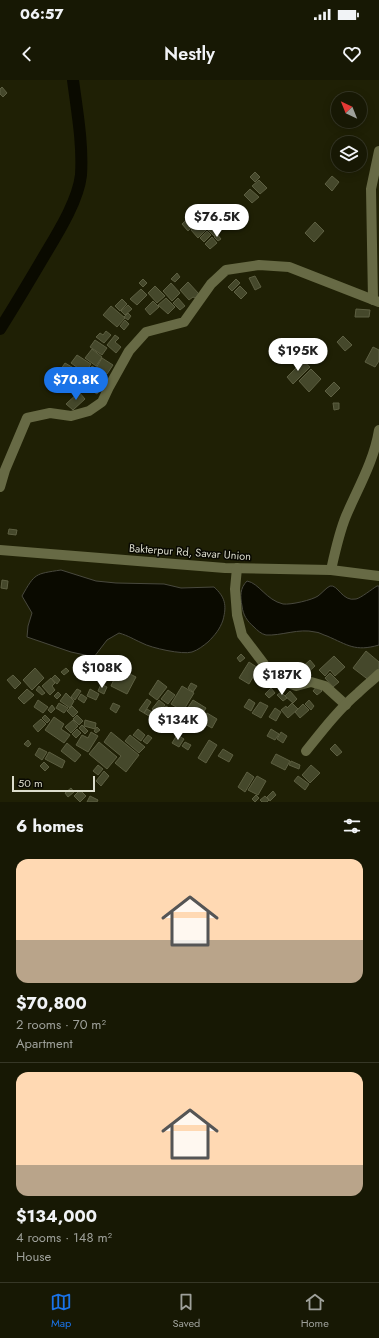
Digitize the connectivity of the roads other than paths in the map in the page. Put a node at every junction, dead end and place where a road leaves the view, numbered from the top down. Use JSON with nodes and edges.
{"nodes":[{"id":1,"x":379,"y":151,"type":"edge"},
{"id":2,"x":376,"y":301,"type":"edge"},
{"id":3,"x":379,"y":430,"type":"edge"},
{"id":4,"x":0,"y":487,"type":"edge"},
{"id":5,"x":0,"y":550,"type":"edge"},
{"id":6,"x":237,"y":568,"type":"junction"},
{"id":7,"x":331,"y":570,"type":"junction"},
{"id":8,"x":379,"y":576,"type":"edge"},
{"id":9,"x":379,"y":674,"type":"edge"},
{"id":10,"x":346,"y":705,"type":"junction"},
{"id":11,"x":306,"y":751,"type":"dead end"}],
"edges":[{"from":1,"to":2,"type":"street"},
{"from":2,"to":4,"type":"street"},
{"from":3,"to":7,"type":"street"},
{"from":5,"to":6,"type":"street","name":"Bakterpur Rd, Savar Union"},
{"from":6,"to":7,"type":"street","name":"Bakterpur Rd, Savar Union"},
{"from":6,"to":10,"type":"street"},
{"from":7,"to":8,"type":"street","name":"Bakterpur Rd, Savar Union"},
{"from":9,"to":10,"type":"street"},
{"from":10,"to":11,"type":"street"}]}
